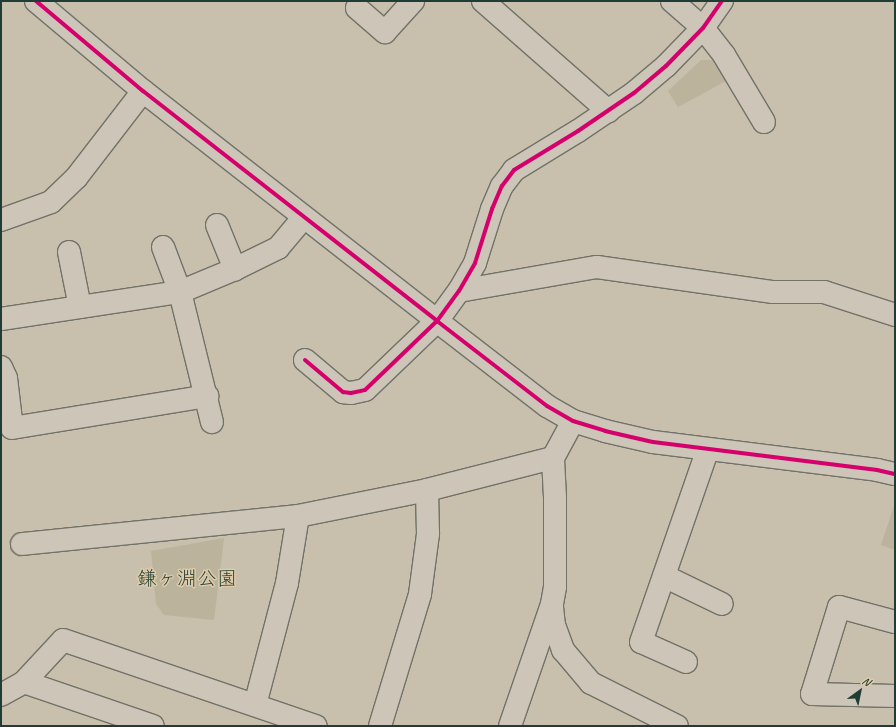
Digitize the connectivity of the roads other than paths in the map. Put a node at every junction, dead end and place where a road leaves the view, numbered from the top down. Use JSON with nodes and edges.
{"nodes":[{"id":1,"x":36,"y":1,"type":"edge"},
{"id":2,"x":413,"y":1,"type":"edge"},
{"id":3,"x":483,"y":1,"type":"edge"},
{"id":4,"x":672,"y":1,"type":"edge"},
{"id":5,"x":722,"y":1,"type":"edge"},
{"id":6,"x":357,"y":8,"type":"dead end"},
{"id":7,"x":703,"y":28,"type":"junction"},
{"id":8,"x":143,"y":91,"type":"junction"},
{"id":9,"x":608,"y":111,"type":"junction"},
{"id":10,"x":764,"y":122,"type":"dead end"},
{"id":11,"x":5,"y":214,"type":"edge"},
{"id":12,"x":304,"y":217,"type":"junction"},
{"id":13,"x":217,"y":225,"type":"dead end"},
{"id":14,"x":163,"y":247,"type":"dead end"},
{"id":15,"x":69,"y":252,"type":"dead end"},
{"id":16,"x":235,"y":269,"type":"junction"},
{"id":17,"x":459,"y":290,"type":"junction"},
{"id":18,"x":180,"y":292,"type":"junction"},
{"id":19,"x":80,"y":307,"type":"junction"},
{"id":20,"x":895,"y":315,"type":"edge"},
{"id":21,"x":1,"y":319,"type":"edge"},
{"id":22,"x":436,"y":321,"type":"junction"},
{"id":23,"x":305,"y":360,"type":"dead end"},
{"id":24,"x":1,"y":367,"type":"edge"},
{"id":25,"x":207,"y":396,"type":"junction"},
{"id":26,"x":573,"y":421,"type":"junction"},
{"id":27,"x":212,"y":422,"type":"dead end"},
{"id":28,"x":708,"y":449,"type":"junction"},
{"id":29,"x":553,"y":458,"type":"junction"},
{"id":30,"x":895,"y":474,"type":"edge"},
{"id":31,"x":427,"y":490,"type":"junction"},
{"id":32,"x":298,"y":516,"type":"junction"},
{"id":33,"x":22,"y":544,"type":"dead end"},
{"id":34,"x":664,"y":576,"type":"junction"},
{"id":35,"x":552,"y":604,"type":"junction"},
{"id":36,"x":722,"y":604,"type":"dead end"},
{"id":37,"x":895,"y":622,"type":"edge"},
{"id":38,"x":686,"y":662,"type":"dead end"},
{"id":39,"x":24,"y":682,"type":"junction"},
{"id":40,"x":1,"y":695,"type":"edge"},
{"id":41,"x":895,"y":696,"type":"edge"},
{"id":42,"x":255,"y":705,"type":"junction"},
{"id":43,"x":153,"y":726,"type":"edge"},
{"id":44,"x":316,"y":726,"type":"edge"},
{"id":45,"x":380,"y":726,"type":"edge"},
{"id":46,"x":510,"y":726,"type":"edge"},
{"id":47,"x":677,"y":726,"type":"edge"}],
"edges":[{"from":1,"to":8,"type":"street"},
{"from":2,"to":6,"type":"street"},
{"from":3,"to":9,"type":"street"},
{"from":4,"to":7,"type":"street"},
{"from":5,"to":7,"type":"street"},
{"from":7,"to":9,"type":"street"},
{"from":7,"to":10,"type":"street"},
{"from":8,"to":11,"type":"street"},
{"from":8,"to":12,"type":"street"},
{"from":9,"to":17,"type":"street"},
{"from":12,"to":16,"type":"street"},
{"from":12,"to":22,"type":"street"},
{"from":13,"to":16,"type":"street"},
{"from":14,"to":18,"type":"street"},
{"from":15,"to":19,"type":"street"},
{"from":16,"to":18,"type":"street"},
{"from":17,"to":20,"type":"street"},
{"from":17,"to":22,"type":"street"},
{"from":18,"to":19,"type":"street"},
{"from":18,"to":25,"type":"street"},
{"from":19,"to":21,"type":"street"},
{"from":22,"to":23,"type":"street"},
{"from":22,"to":26,"type":"street"},
{"from":24,"to":25,"type":"street"},
{"from":25,"to":27,"type":"street"},
{"from":26,"to":28,"type":"street"},
{"from":26,"to":29,"type":"street"},
{"from":28,"to":30,"type":"street"},
{"from":28,"to":34,"type":"street"},
{"from":29,"to":31,"type":"street"},
{"from":29,"to":35,"type":"street"},
{"from":31,"to":32,"type":"street"},
{"from":31,"to":45,"type":"street"},
{"from":32,"to":33,"type":"street"},
{"from":32,"to":42,"type":"street"},
{"from":34,"to":36,"type":"street"},
{"from":34,"to":38,"type":"street"},
{"from":35,"to":46,"type":"street"},
{"from":35,"to":47,"type":"street"},
{"from":37,"to":41,"type":"street"},
{"from":39,"to":40,"type":"street"},
{"from":39,"to":42,"type":"street"},
{"from":39,"to":43,"type":"street"},
{"from":42,"to":44,"type":"street"}]}
